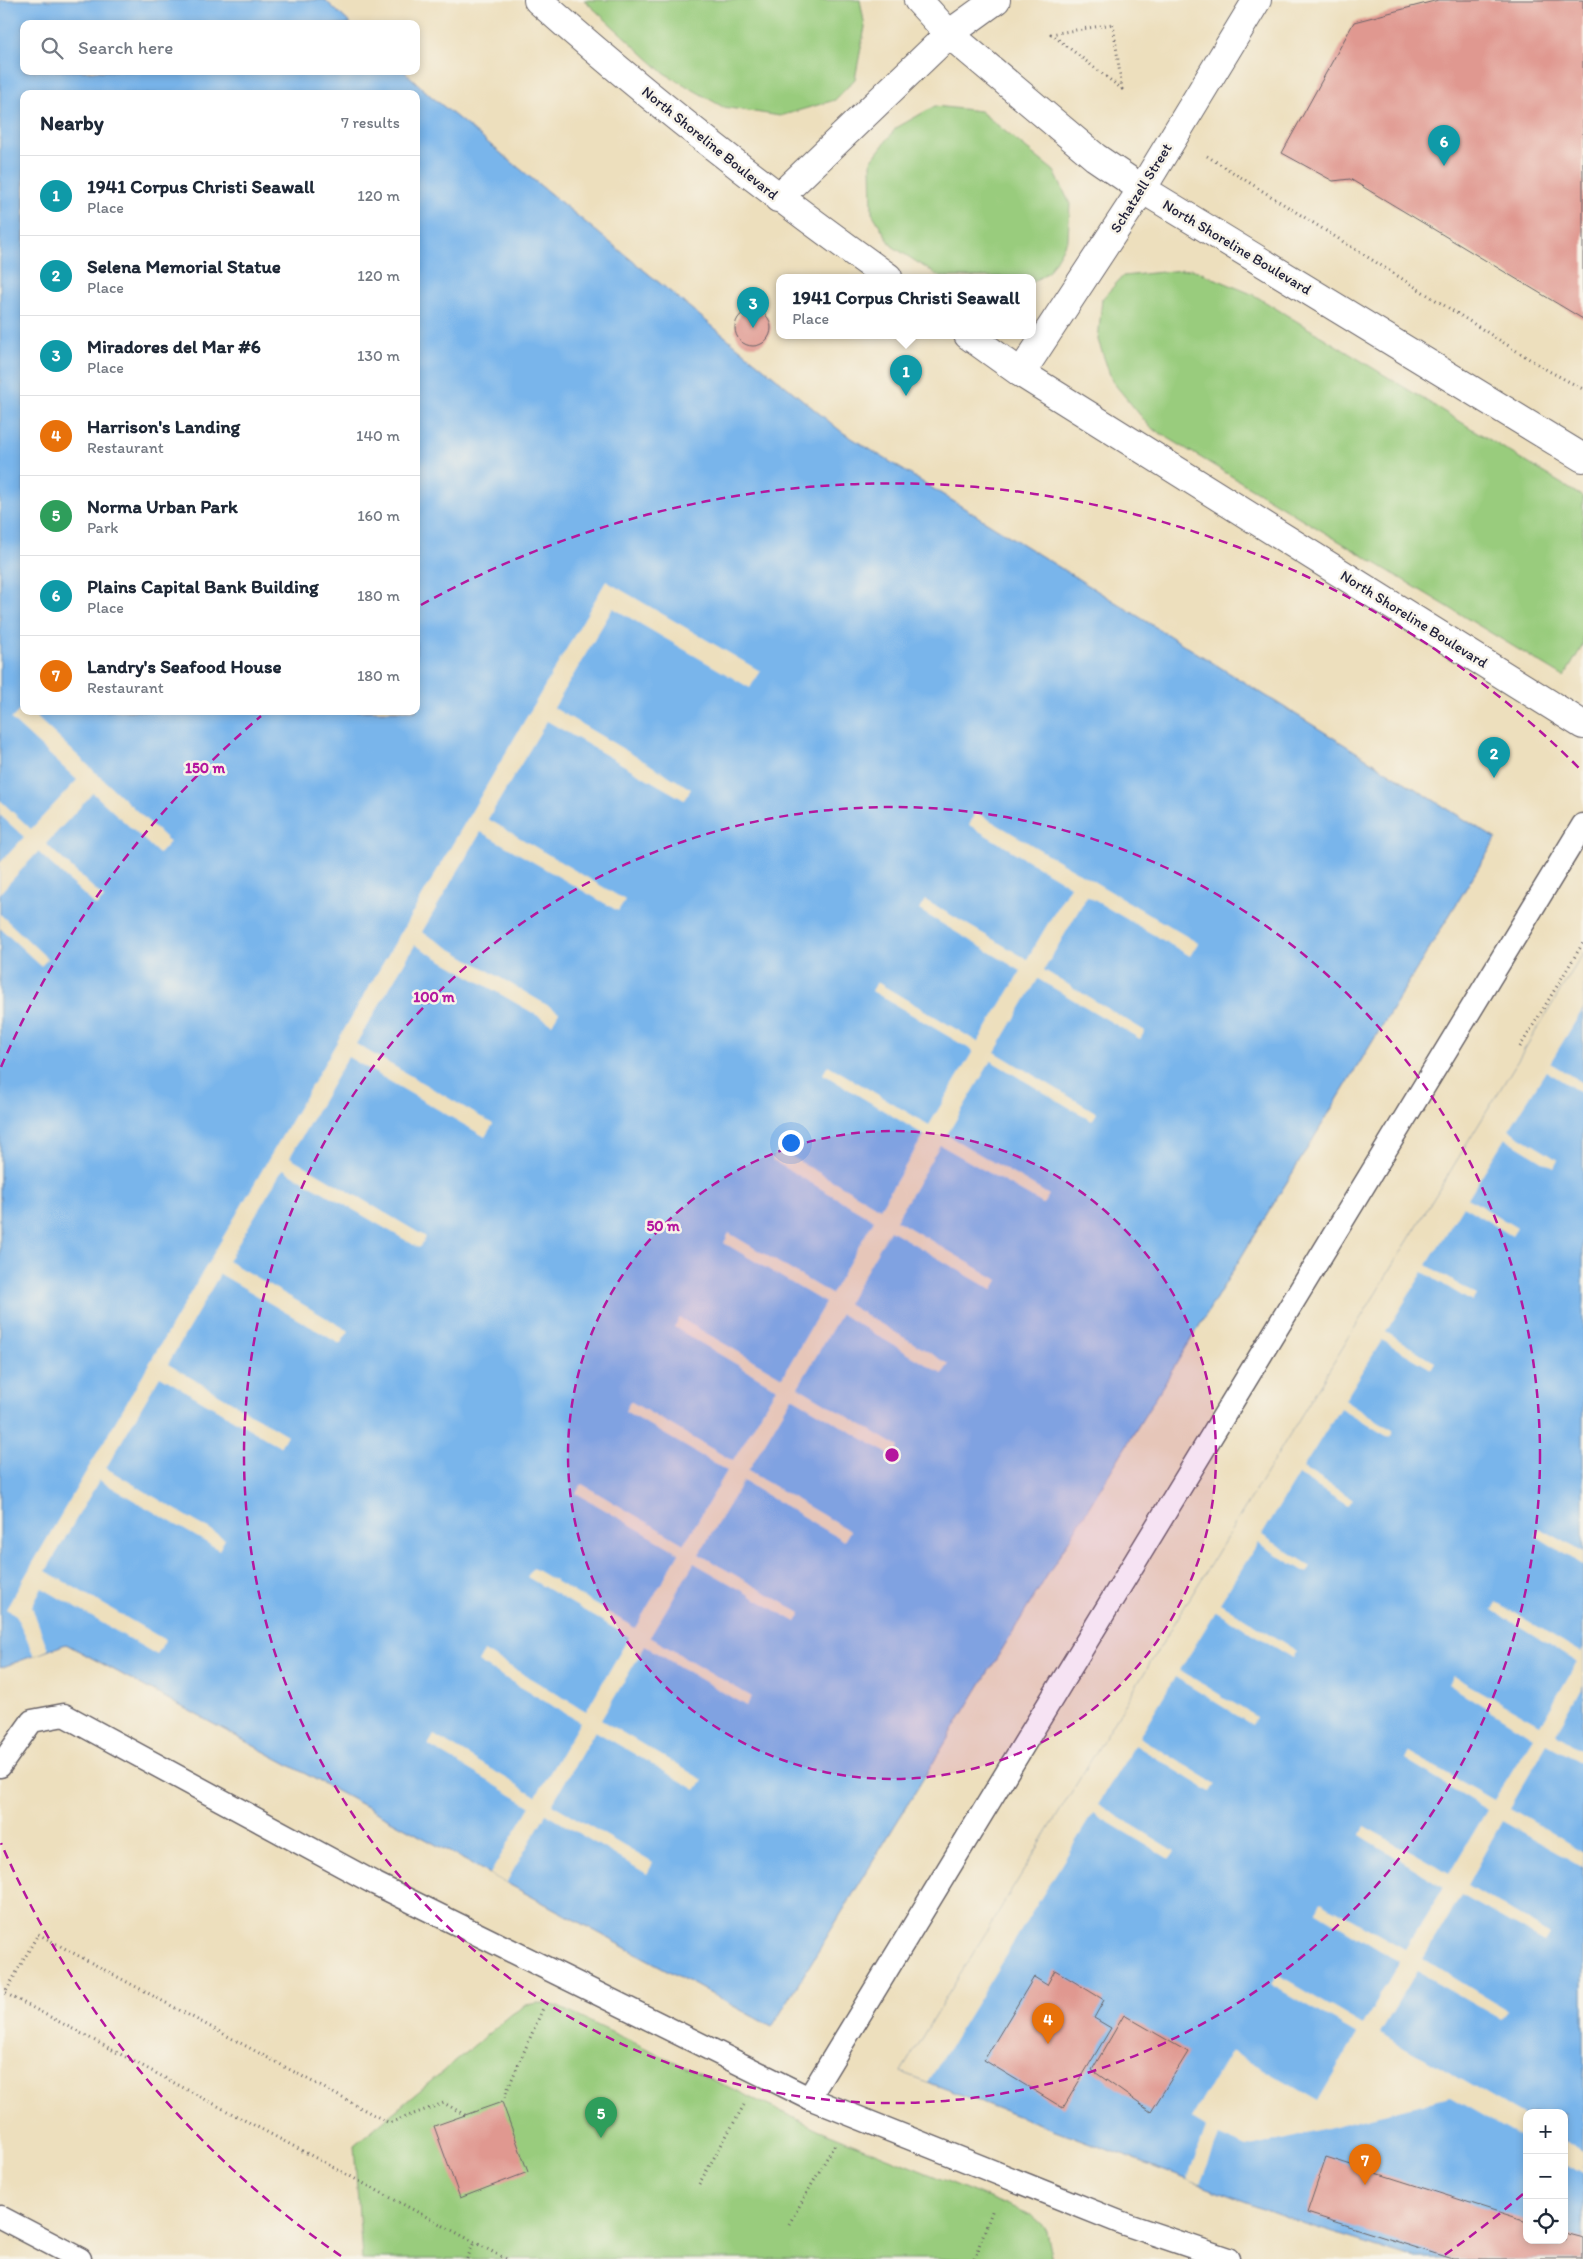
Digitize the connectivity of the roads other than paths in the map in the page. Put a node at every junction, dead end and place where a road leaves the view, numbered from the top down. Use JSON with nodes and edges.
{"nodes":[{"id":1,"x":538,"y":0,"type":"edge"},
{"id":2,"x":918,"y":0,"type":"edge"},
{"id":3,"x":996,"y":0,"type":"edge"},
{"id":4,"x":1258,"y":0,"type":"edge"},
{"id":5,"x":949,"y":34,"type":"junction"},
{"id":6,"x":1142,"y":190,"type":"junction"},
{"id":7,"x":778,"y":198,"type":"junction"},
{"id":8,"x":884,"y":274,"type":"edge"},
{"id":9,"x":974,"y":339,"type":"edge"},
{"id":10,"x":1021,"y":373,"type":"junction"},
{"id":11,"x":1583,"y":458,"type":"edge"},
{"id":12,"x":1583,"y":725,"type":"edge"},
{"id":13,"x":1583,"y":825,"type":"edge"},
{"id":14,"x":0,"y":1766,"type":"edge"},
{"id":15,"x":809,"y":2098,"type":"junction"},
{"id":16,"x":0,"y":2217,"type":"edge"},
{"id":17,"x":80,"y":2259,"type":"edge"},
{"id":18,"x":1228,"y":2259,"type":"edge"}],
"edges":[{"from":1,"to":7,"type":"main road","name":"North Shoreline Boulevard"},
{"from":2,"to":5,"type":"main road","name":"North Shoreline Boulevard"},
{"from":3,"to":5,"type":"main road"},
{"from":4,"to":6,"type":"main road","name":"Schatzell Street"},
{"from":5,"to":6,"type":"main road","name":"North Shoreline Boulevard"},
{"from":5,"to":7,"type":"main road"},
{"from":6,"to":10,"type":"main road","name":"Schatzell Street"},
{"from":6,"to":11,"type":"main road","name":"North Shoreline Boulevard"},
{"from":7,"to":8,"type":"main road","name":"North Shoreline Boulevard"},
{"from":9,"to":10,"type":"main road","name":"North Shoreline Boulevard"},
{"from":10,"to":12,"type":"main road","name":"North Shoreline Boulevard"},
{"from":13,"to":15,"type":"lane"},
{"from":14,"to":15,"type":"lane"},
{"from":15,"to":18,"type":"lane"},
{"from":16,"to":17,"type":"lane"}]}
